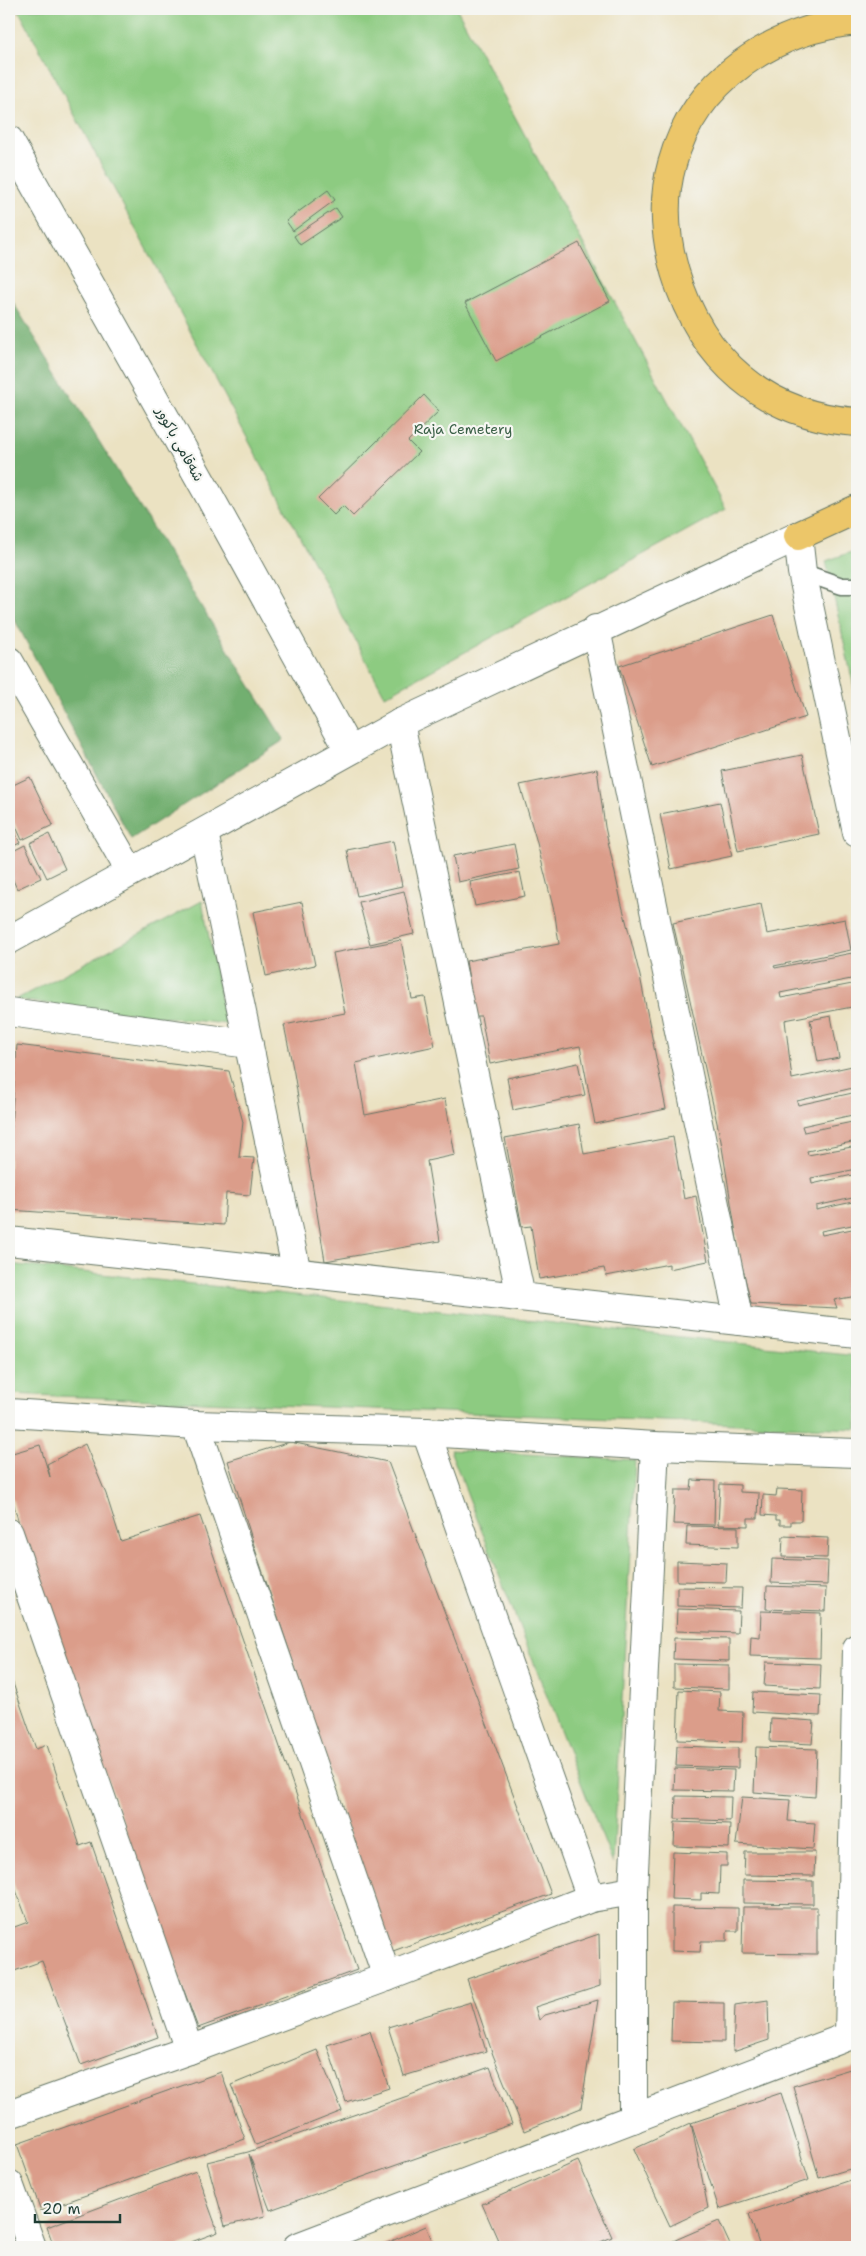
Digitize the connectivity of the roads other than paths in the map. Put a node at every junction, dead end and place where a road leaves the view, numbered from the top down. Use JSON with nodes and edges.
{"nodes":[{"id":1,"x":857,"y":21,"type":"edge"},
{"id":2,"x":9,"y":140,"type":"edge"},
{"id":3,"x":857,"y":422,"type":"edge"},
{"id":4,"x":857,"y":509,"type":"edge"},
{"id":5,"x":798,"y":536,"type":"junction"},
{"id":6,"x":802,"y":572,"type":"junction"},
{"id":7,"x":857,"y":586,"type":"edge"},
{"id":8,"x":596,"y":629,"type":"junction"},
{"id":9,"x":9,"y":661,"type":"edge"},
{"id":10,"x":400,"y":723,"type":"junction"},
{"id":11,"x":349,"y":750,"type":"junction"},
{"id":12,"x":204,"y":833,"type":"junction"},
{"id":13,"x":857,"y":833,"type":"edge"},
{"id":14,"x":130,"y":871,"type":"junction"},
{"id":15,"x":9,"y":940,"type":"edge"},
{"id":16,"x":9,"y":1012,"type":"edge"},
{"id":17,"x":249,"y":1044,"type":"junction"},
{"id":18,"x":9,"y":1241,"type":"edge"},
{"id":19,"x":297,"y":1273,"type":"junction"},
{"id":20,"x":521,"y":1297,"type":"junction"},
{"id":21,"x":738,"y":1321,"type":"junction"},
{"id":22,"x":857,"y":1334,"type":"edge"},
{"id":23,"x":9,"y":1413,"type":"edge"},
{"id":24,"x":196,"y":1425,"type":"junction"},
{"id":25,"x":426,"y":1432,"type":"junction"},
{"id":26,"x":655,"y":1446,"type":"junction"},
{"id":27,"x":857,"y":1453,"type":"edge"},
{"id":28,"x":9,"y":1533,"type":"edge"},
{"id":29,"x":857,"y":1648,"type":"edge"},
{"id":30,"x":633,"y":1891,"type":"junction"},
{"id":31,"x":591,"y":1898,"type":"junction"},
{"id":32,"x":387,"y":1977,"type":"junction"},
{"id":33,"x":853,"y":2034,"type":"edge"},
{"id":34,"x":188,"y":2050,"type":"junction"},
{"id":35,"x":9,"y":2114,"type":"edge"},
{"id":36,"x":633,"y":2119,"type":"junction"},
{"id":37,"x":9,"y":2184,"type":"edge"},
{"id":38,"x":32,"y":2247,"type":"edge"},
{"id":39,"x":297,"y":2247,"type":"edge"}],
"edges":[{"from":1,"to":3,"type":"highway"},
{"from":2,"to":11,"type":"street","name":"شەقامی باکوور"},
{"from":4,"to":5,"type":"highway"},
{"from":5,"to":6,"type":"street"},
{"from":5,"to":8,"type":"street"},
{"from":6,"to":7,"type":"lane"},
{"from":6,"to":13,"type":"street"},
{"from":8,"to":10,"type":"street"},
{"from":8,"to":21,"type":"street"},
{"from":9,"to":14,"type":"street"},
{"from":10,"to":11,"type":"street"},
{"from":10,"to":20,"type":"street"},
{"from":11,"to":12,"type":"street"},
{"from":12,"to":14,"type":"street"},
{"from":12,"to":17,"type":"street"},
{"from":14,"to":15,"type":"street"},
{"from":16,"to":17,"type":"street"},
{"from":17,"to":19,"type":"street"},
{"from":18,"to":19,"type":"street"},
{"from":19,"to":20,"type":"street"},
{"from":20,"to":21,"type":"street"},
{"from":21,"to":22,"type":"street"},
{"from":23,"to":24,"type":"street"},
{"from":24,"to":25,"type":"street"},
{"from":24,"to":32,"type":"street"},
{"from":25,"to":26,"type":"street"},
{"from":25,"to":31,"type":"street"},
{"from":26,"to":27,"type":"street"},
{"from":26,"to":30,"type":"street"},
{"from":28,"to":34,"type":"street"},
{"from":29,"to":33,"type":"street"},
{"from":30,"to":31,"type":"street"},
{"from":30,"to":36,"type":"street"},
{"from":31,"to":32,"type":"street"},
{"from":32,"to":34,"type":"street"},
{"from":33,"to":36,"type":"street"},
{"from":34,"to":35,"type":"street"},
{"from":36,"to":39,"type":"street"},
{"from":37,"to":38,"type":"street"}]}
